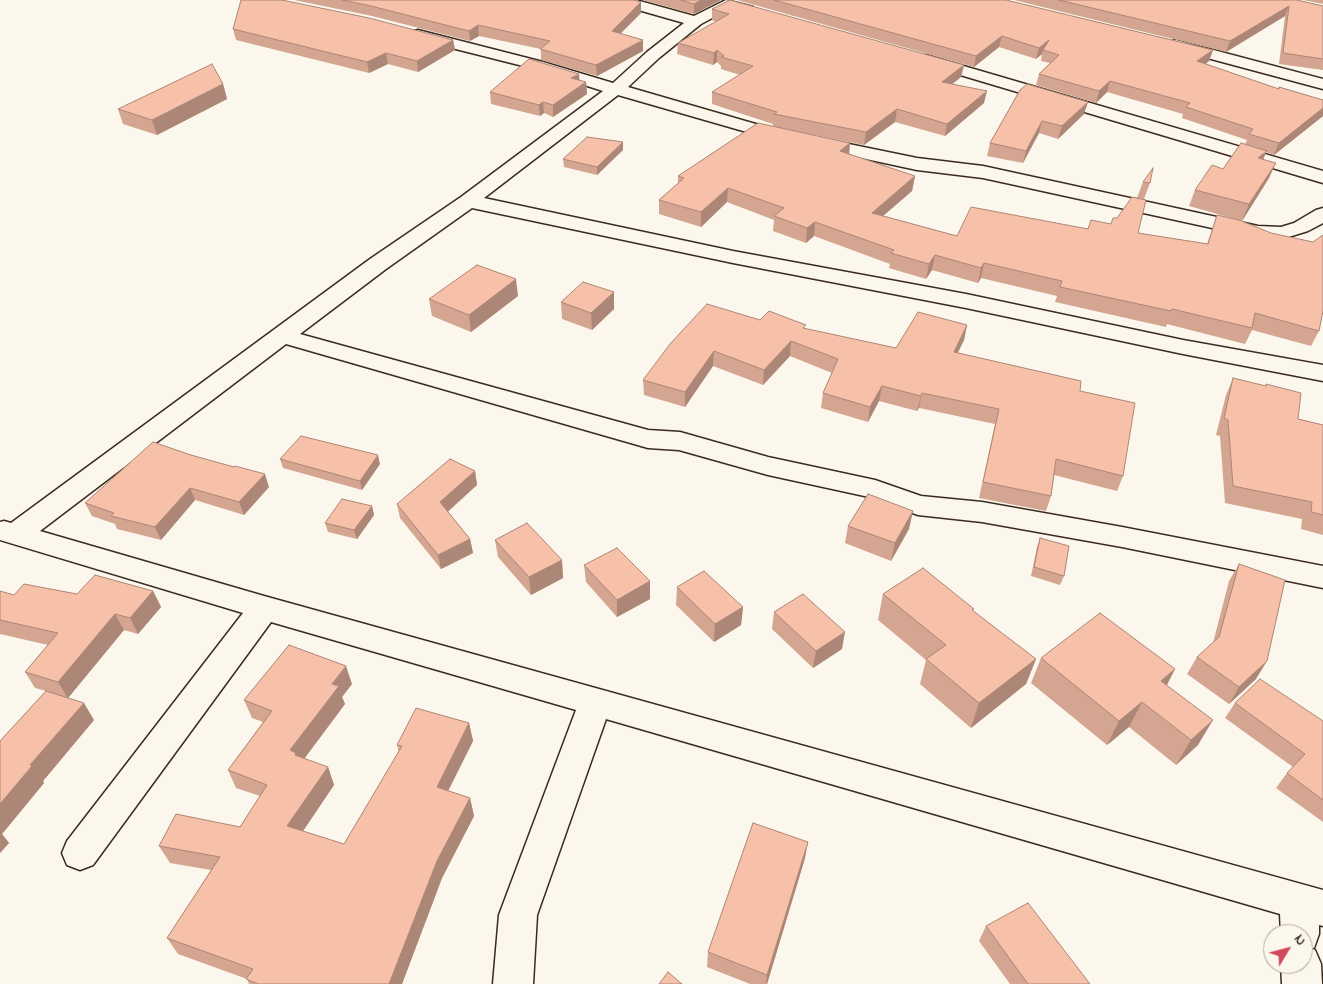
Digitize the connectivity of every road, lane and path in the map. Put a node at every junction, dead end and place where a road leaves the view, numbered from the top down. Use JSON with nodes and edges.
{"nodes":[{"id":1,"x":619,"y":0,"type":"edge"},
{"id":2,"x":731,"y":2,"type":"edge"},
{"id":3,"x":765,"y":14,"type":"edge"},
{"id":4,"x":696,"y":22,"type":"junction"},
{"id":5,"x":400,"y":30,"type":"edge"},
{"id":6,"x":1158,"y":41,"type":"edge"},
{"id":7,"x":908,"y":54,"type":"edge"},
{"id":8,"x":1323,"y":84,"type":"edge"},
{"id":9,"x":616,"y":89,"type":"junction"},
{"id":10,"x":1323,"y":177,"type":"edge"},
{"id":11,"x":468,"y":201,"type":"junction"},
{"id":12,"x":1323,"y":214,"type":"edge"},
{"id":13,"x":282,"y":336,"type":"junction"},
{"id":14,"x":1323,"y":373,"type":"edge"},
{"id":15,"x":8,"y":532,"type":"edge"},
{"id":16,"x":1323,"y":577,"type":"edge"},
{"id":17,"x":264,"y":608,"type":"junction"},
{"id":18,"x":595,"y":702,"type":"junction"},
{"id":19,"x":80,"y":853,"type":"dead end"},
{"id":20,"x":1307,"y":914,"type":"edge"},
{"id":21,"x":513,"y":984,"type":"edge"}],
"edges":[{"from":1,"to":4,"type":"street"},
{"from":2,"to":3,"type":"street"},
{"from":2,"to":4,"type":"street"},
{"from":4,"to":9,"type":"street"},
{"from":5,"to":9,"type":"street"},
{"from":6,"to":8,"type":"street"},
{"from":7,"to":10,"type":"street"},
{"from":9,"to":11,"type":"street"},
{"from":9,"to":12,"type":"street"},
{"from":11,"to":13,"type":"street"},
{"from":11,"to":14,"type":"street"},
{"from":13,"to":15,"type":"street"},
{"from":13,"to":16,"type":"street"},
{"from":15,"to":17,"type":"street"},
{"from":17,"to":18,"type":"street"},
{"from":17,"to":19,"type":"street"},
{"from":18,"to":20,"type":"street"},
{"from":18,"to":21,"type":"street"}]}
